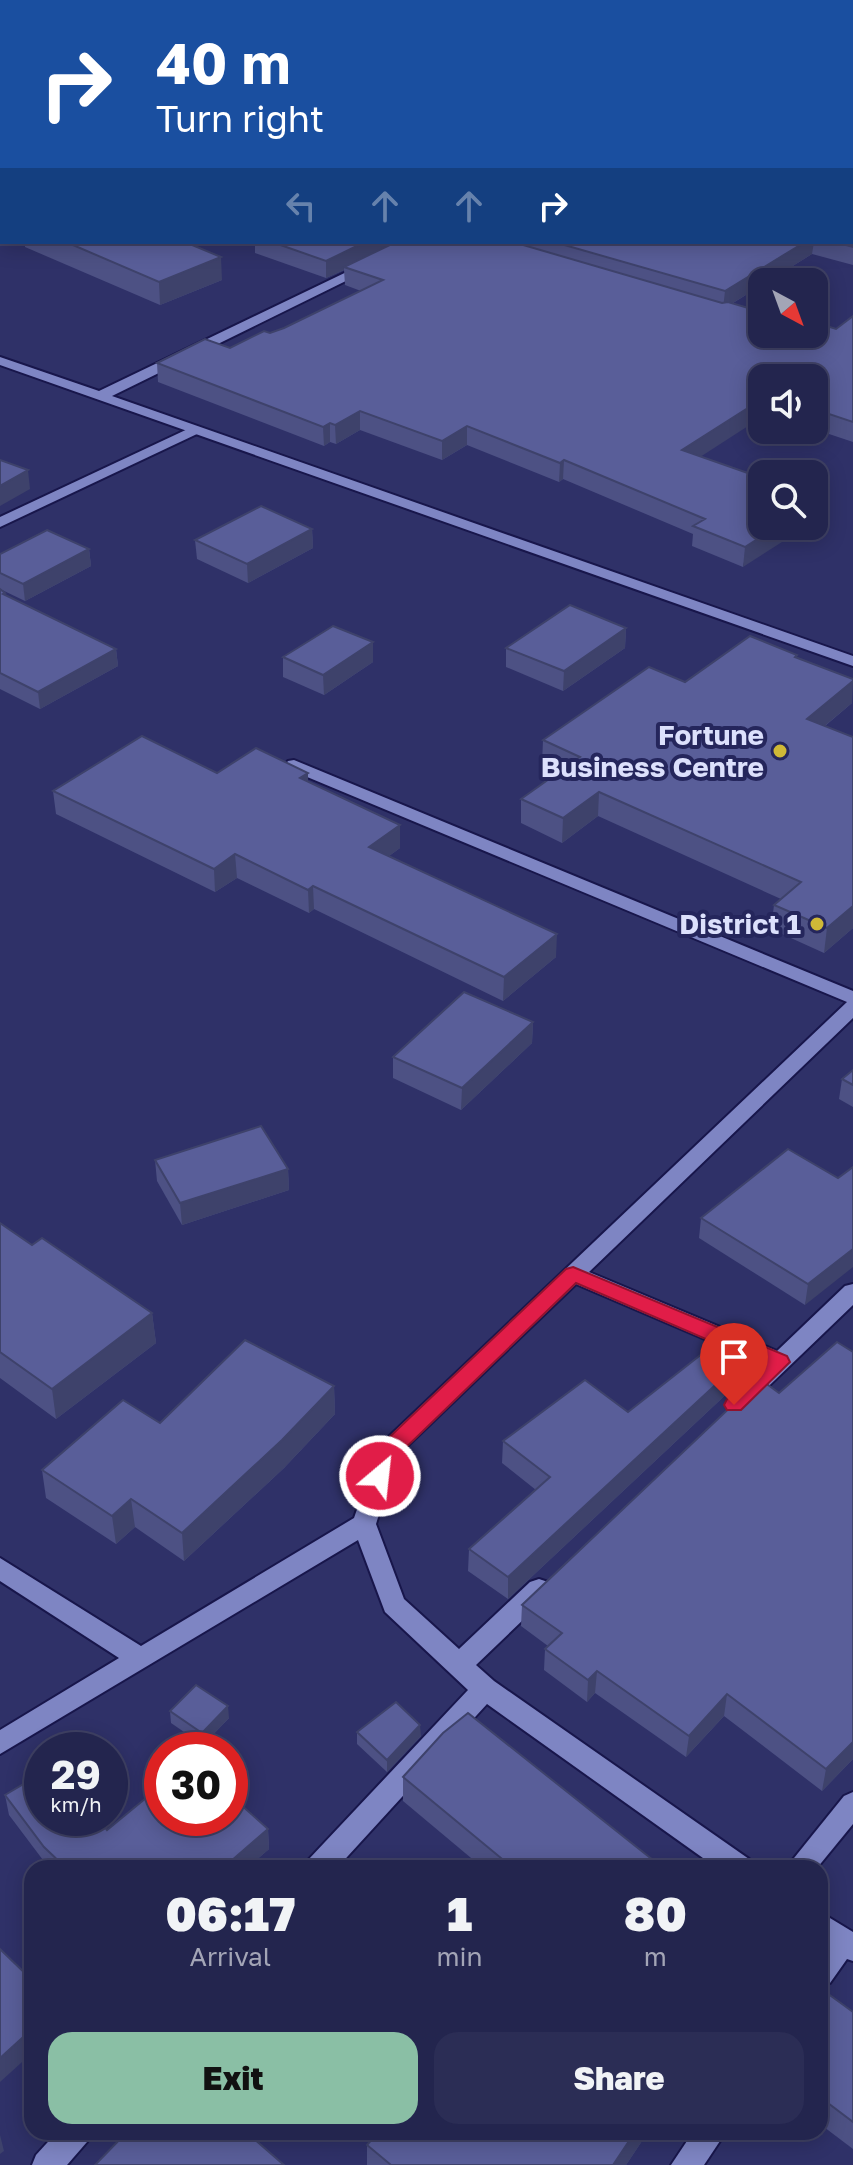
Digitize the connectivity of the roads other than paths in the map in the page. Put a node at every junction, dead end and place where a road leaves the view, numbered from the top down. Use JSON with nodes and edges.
{"nodes":[{"id":1,"x":415,"y":244,"type":"edge"},
{"id":2,"x":0,"y":361,"type":"edge"},
{"id":3,"x":100,"y":396,"type":"junction"},
{"id":4,"x":192,"y":431,"type":"junction"},
{"id":5,"x":0,"y":523,"type":"edge"},
{"id":6,"x":853,"y":661,"type":"edge"},
{"id":7,"x":294,"y":765,"type":"edge"},
{"id":8,"x":853,"y":998,"type":"edge"},
{"id":9,"x":853,"y":1007,"type":"edge"},
{"id":10,"x":573,"y":1274,"type":"junction"},
{"id":11,"x":853,"y":1292,"type":"edge"},
{"id":12,"x":780,"y":1362,"type":"junction"},
{"id":13,"x":723,"y":1415,"type":"edge"},
{"id":14,"x":364,"y":1524,"type":"junction"},
{"id":15,"x":0,"y":1568,"type":"edge"},
{"id":16,"x":552,"y":1577,"type":"edge"},
{"id":17,"x":141,"y":1659,"type":"junction"},
{"id":18,"x":461,"y":1663,"type":"junction"},
{"id":19,"x":485,"y":1689,"type":"junction"},
{"id":20,"x":0,"y":1743,"type":"edge"},
{"id":21,"x":853,"y":1804,"type":"edge"},
{"id":22,"x":326,"y":1860,"type":"edge"},
{"id":23,"x":728,"y":1860,"type":"edge"},
{"id":24,"x":807,"y":1860,"type":"edge"},
{"id":25,"x":828,"y":1930,"type":"edge"},
{"id":26,"x":848,"y":1944,"type":"edge"},
{"id":27,"x":828,"y":1965,"type":"edge"},
{"id":28,"x":70,"y":2140,"type":"edge"},
{"id":29,"x":705,"y":2140,"type":"edge"},
{"id":30,"x":47,"y":2165,"type":"edge"},
{"id":31,"x":686,"y":2165,"type":"edge"}],
"edges":[{"from":1,"to":3,"type":"street"},
{"from":2,"to":3,"type":"street"},
{"from":3,"to":4,"type":"street"},
{"from":4,"to":5,"type":"street"},
{"from":4,"to":6,"type":"street"},
{"from":7,"to":8,"type":"street"},
{"from":9,"to":10,"type":"street"},
{"from":10,"to":12,"type":"street"},
{"from":10,"to":14,"type":"street"},
{"from":11,"to":12,"type":"street"},
{"from":12,"to":13,"type":"street"},
{"from":14,"to":17,"type":"street"},
{"from":14,"to":18,"type":"street"},
{"from":15,"to":17,"type":"street"},
{"from":16,"to":18,"type":"street"},
{"from":17,"to":20,"type":"street"},
{"from":18,"to":19,"type":"street"},
{"from":19,"to":22,"type":"street"},
{"from":19,"to":23,"type":"street"},
{"from":21,"to":24,"type":"street"},
{"from":25,"to":26,"type":"street"},
{"from":26,"to":27,"type":"street"},
{"from":28,"to":30,"type":"street"},
{"from":29,"to":31,"type":"street"}]}
